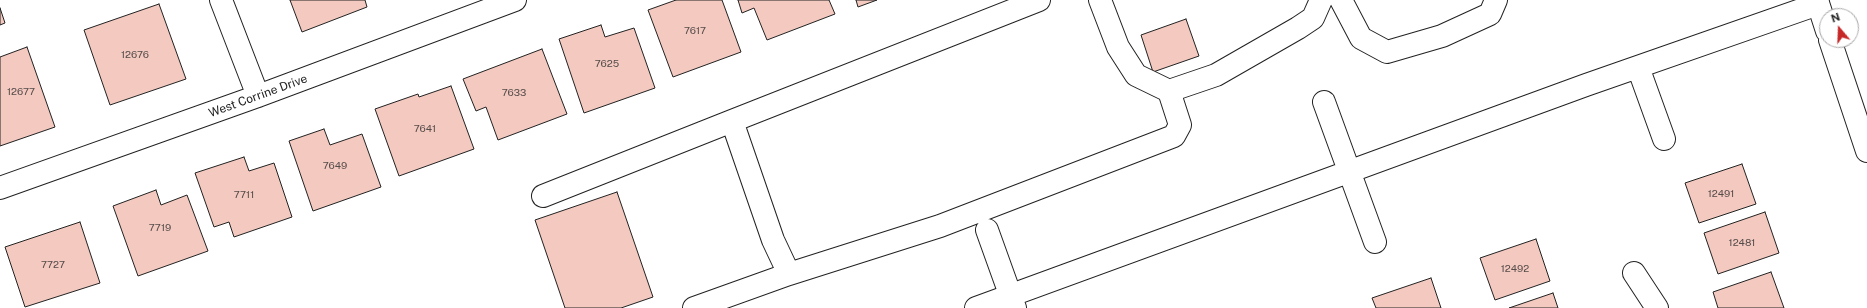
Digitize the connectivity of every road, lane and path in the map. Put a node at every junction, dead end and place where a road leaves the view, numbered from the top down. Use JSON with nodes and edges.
{"nodes":[{"id":1,"x":222,"y":0,"type":"edge"},
{"id":2,"x":515,"y":0,"type":"edge"},
{"id":3,"x":1039,"y":0,"type":"edge"},
{"id":4,"x":1100,"y":0,"type":"edge"},
{"id":5,"x":1321,"y":0,"type":"edge"},
{"id":6,"x":1341,"y":0,"type":"edge"},
{"id":7,"x":1496,"y":0,"type":"edge"},
{"id":8,"x":1817,"y":2,"type":"edge"},
{"id":9,"x":1833,"y":48,"type":"edge"},
{"id":10,"x":1638,"y":67,"type":"junction"},
{"id":11,"x":1169,"y":91,"type":"junction"},
{"id":12,"x":258,"y":96,"type":"junction"},
{"id":13,"x":1324,"y":102,"type":"dead end"},
{"id":14,"x":732,"y":120,"type":"junction"},
{"id":15,"x":1664,"y":139,"type":"dead end"},
{"id":16,"x":1867,"y":150,"type":"edge"},
{"id":17,"x":1350,"y":172,"type":"junction"},
{"id":18,"x":0,"y":188,"type":"edge"},
{"id":19,"x":543,"y":196,"type":"dead end"},
{"id":20,"x":987,"y":230,"type":"dead end"},
{"id":21,"x":1375,"y":242,"type":"dead end"},
{"id":22,"x":1634,"y":273,"type":"dead end"},
{"id":23,"x":789,"y":274,"type":"junction"},
{"id":24,"x":1013,"y":302,"type":"edge"},
{"id":25,"x":694,"y":308,"type":"edge"},
{"id":26,"x":976,"y":308,"type":"edge"},
{"id":27,"x":1657,"y":308,"type":"edge"}],
"edges":[{"from":1,"to":12,"type":"street"},
{"from":2,"to":12,"type":"street","name":"West Corrine Drive"},
{"from":3,"to":14,"type":"street"},
{"from":4,"to":11,"type":"street"},
{"from":5,"to":11,"type":"street"},
{"from":6,"to":7,"type":"street"},
{"from":8,"to":10,"type":"street"},
{"from":9,"to":16,"type":"street"},
{"from":10,"to":15,"type":"street"},
{"from":10,"to":17,"type":"street"},
{"from":11,"to":23,"type":"street"},
{"from":12,"to":18,"type":"street","name":"West Corrine Drive"},
{"from":13,"to":17,"type":"street"},
{"from":14,"to":19,"type":"street"},
{"from":14,"to":23,"type":"street"},
{"from":17,"to":21,"type":"street"},
{"from":17,"to":24,"type":"street"},
{"from":20,"to":24,"type":"street"},
{"from":22,"to":27,"type":"street"},
{"from":23,"to":25,"type":"street"},
{"from":24,"to":26,"type":"street"}]}
